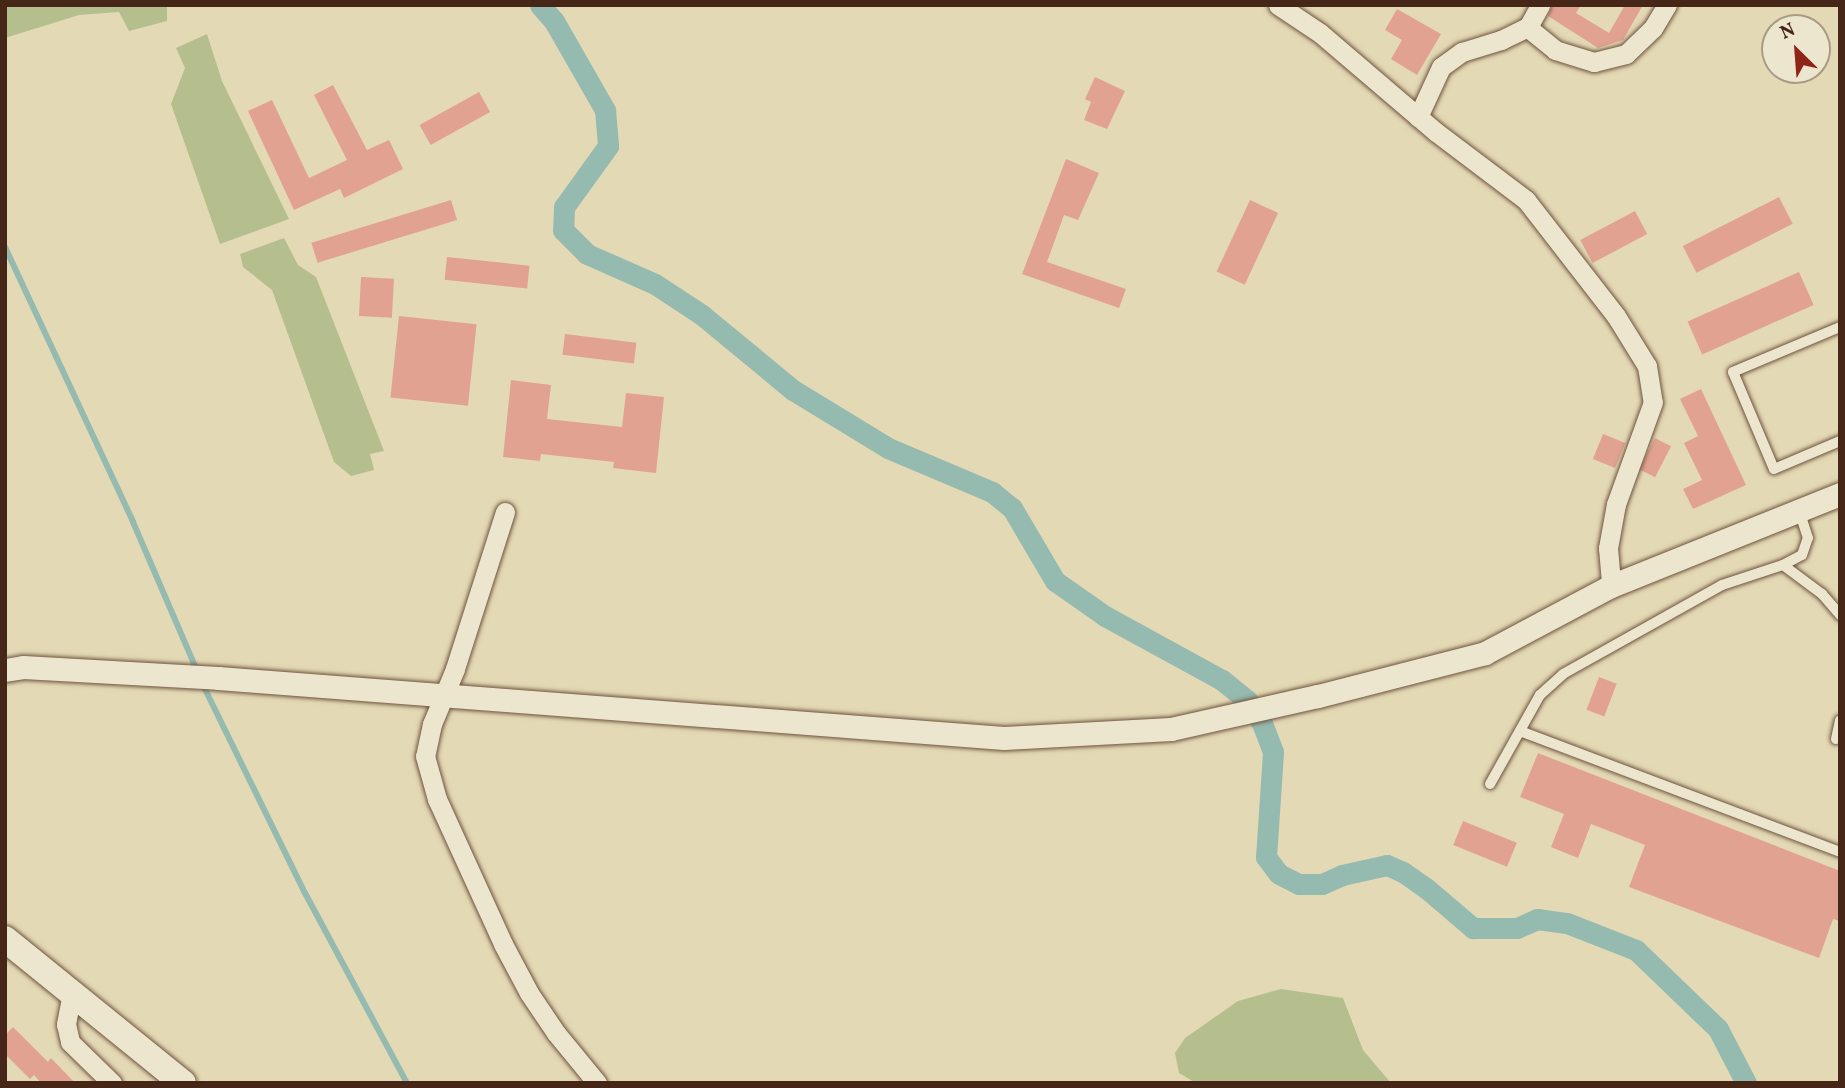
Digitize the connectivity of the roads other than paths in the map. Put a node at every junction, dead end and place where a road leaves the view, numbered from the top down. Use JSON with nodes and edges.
{"nodes":[{"id":1,"x":1278,"y":5,"type":"edge"},
{"id":2,"x":1540,"y":5,"type":"edge"},
{"id":3,"x":1667,"y":5,"type":"edge"},
{"id":4,"x":1527,"y":27,"type":"junction"},
{"id":5,"x":1418,"y":117,"type":"junction"},
{"id":6,"x":1840,"y":327,"type":"edge"},
{"id":7,"x":1840,"y":441,"type":"edge"},
{"id":8,"x":1840,"y":495,"type":"edge"},
{"id":9,"x":1799,"y":511,"type":"junction"},
{"id":10,"x":505,"y":512,"type":"dead end"},
{"id":11,"x":1783,"y":565,"type":"junction"},
{"id":12,"x":1611,"y":586,"type":"junction"},
{"id":13,"x":1840,"y":615,"type":"edge"},
{"id":14,"x":5,"y":670,"type":"edge"},
{"id":15,"x":441,"y":697,"type":"junction"},
{"id":16,"x":1840,"y":720,"type":"edge"},
{"id":17,"x":1520,"y":731,"type":"junction"},
{"id":18,"x":1836,"y":739,"type":"dead end"},
{"id":19,"x":1490,"y":784,"type":"dead end"},
{"id":20,"x":1840,"y":852,"type":"edge"},
{"id":21,"x":6,"y":942,"type":"edge"},
{"id":22,"x":72,"y":993,"type":"junction"},
{"id":23,"x":112,"y":1083,"type":"edge"},
{"id":24,"x":183,"y":1083,"type":"edge"},
{"id":25,"x":597,"y":1083,"type":"edge"}],
"edges":[{"from":1,"to":5,"type":"street"},
{"from":2,"to":4,"type":"street"},
{"from":3,"to":4,"type":"street"},
{"from":4,"to":5,"type":"street"},
{"from":5,"to":12,"type":"street"},
{"from":6,"to":7,"type":"lane"},
{"from":8,"to":9,"type":"street"},
{"from":9,"to":11,"type":"lane"},
{"from":9,"to":12,"type":"street"},
{"from":10,"to":15,"type":"street"},
{"from":11,"to":13,"type":"lane"},
{"from":11,"to":17,"type":"lane"},
{"from":12,"to":15,"type":"street"},
{"from":14,"to":15,"type":"street"},
{"from":15,"to":25,"type":"street"},
{"from":16,"to":18,"type":"lane"},
{"from":17,"to":19,"type":"lane"},
{"from":17,"to":20,"type":"lane"},
{"from":21,"to":22,"type":"main road"},
{"from":22,"to":23,"type":"street"},
{"from":22,"to":24,"type":"main road"}]}
